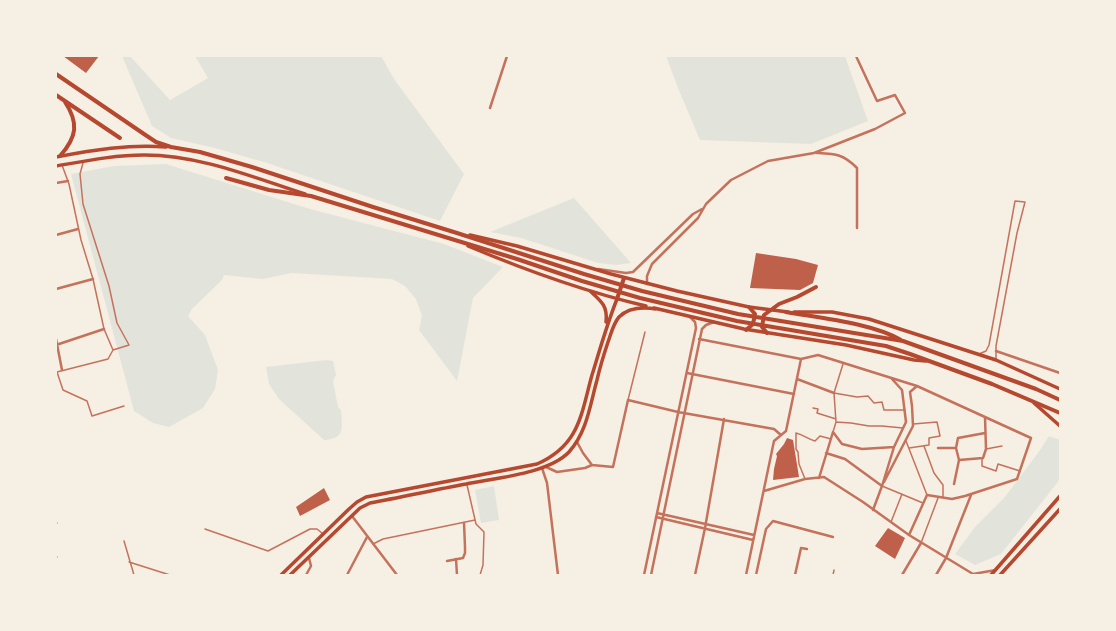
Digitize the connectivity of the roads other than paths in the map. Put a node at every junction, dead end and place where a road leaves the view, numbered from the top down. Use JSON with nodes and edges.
{"nodes":[{"id":1,"x":507,"y":56,"type":"edge"},
{"id":2,"x":856,"y":56,"type":"edge"},
{"id":3,"x":56,"y":74,"type":"edge"},
{"id":4,"x":56,"y":95,"type":"edge"},
{"id":5,"x":64,"y":100,"type":"junction"},
{"id":6,"x":490,"y":108,"type":"dead end"},
{"id":7,"x":120,"y":138,"type":"dead end"},
{"id":8,"x":172,"y":147,"type":"junction"},
{"id":9,"x":814,"y":153,"type":"junction"},
{"id":10,"x":58,"y":156,"type":"edge"},
{"id":11,"x":84,"y":161,"type":"junction"},
{"id":12,"x":62,"y":165,"type":"junction"},
{"id":13,"x":56,"y":166,"type":"edge"},
{"id":14,"x":226,"y":178,"type":"dead end"},
{"id":15,"x":68,"y":181,"type":"junction"},
{"id":16,"x":56,"y":183,"type":"edge"},
{"id":17,"x":311,"y":196,"type":"junction"},
{"id":18,"x":702,"y":208,"type":"junction"},
{"id":19,"x":857,"y":228,"type":"dead end"},
{"id":20,"x":78,"y":229,"type":"junction"},
{"id":21,"x":457,"y":233,"type":"junction"},
{"id":22,"x":56,"y":235,"type":"edge"},
{"id":23,"x":454,"y":240,"type":"junction"},
{"id":24,"x":664,"y":242,"type":"junction"},
{"id":25,"x":669,"y":247,"type":"junction"},
{"id":26,"x":594,"y":269,"type":"junction"},
{"id":27,"x":624,"y":278,"type":"junction"},
{"id":28,"x":93,"y":279,"type":"junction"},
{"id":29,"x":647,"y":284,"type":"junction"},
{"id":30,"x":816,"y":287,"type":"dead end"},
{"id":31,"x":56,"y":289,"type":"edge"},
{"id":32,"x":589,"y":290,"type":"junction"},
{"id":33,"x":617,"y":299,"type":"junction"},
{"id":34,"x":750,"y":307,"type":"junction"},
{"id":35,"x":656,"y":309,"type":"junction"},
{"id":36,"x":769,"y":310,"type":"junction"},
{"id":37,"x":786,"y":312,"type":"junction"},
{"id":38,"x":690,"y":316,"type":"junction"},
{"id":39,"x":714,"y":322,"type":"junction"},
{"id":40,"x":104,"y":329,"type":"junction"},
{"id":41,"x":606,"y":330,"type":"junction"},
{"id":42,"x":746,"y":330,"type":"junction"},
{"id":43,"x":645,"y":332,"type":"dead end"},
{"id":44,"x":767,"y":333,"type":"junction"},
{"id":45,"x":56,"y":339,"type":"edge"},
{"id":46,"x":700,"y":339,"type":"junction"},
{"id":47,"x":903,"y":341,"type":"junction"},
{"id":48,"x":57,"y":345,"type":"edge"},
{"id":49,"x":113,"y":350,"type":"junction"},
{"id":50,"x":996,"y":351,"type":"junction"},
{"id":51,"x":979,"y":354,"type":"junction"},
{"id":52,"x":801,"y":359,"type":"junction"},
{"id":53,"x":996,"y":360,"type":"junction"},
{"id":54,"x":929,"y":361,"type":"junction"},
{"id":55,"x":843,"y":363,"type":"junction"},
{"id":56,"x":62,"y":370,"type":"junction"},
{"id":57,"x":687,"y":372,"type":"junction"},
{"id":58,"x":1060,"y":373,"type":"edge"},
{"id":59,"x":692,"y":374,"type":"junction"},
{"id":60,"x":891,"y":378,"type":"junction"},
{"id":61,"x":797,"y":379,"type":"junction"},
{"id":62,"x":917,"y":386,"type":"junction"},
{"id":63,"x":1060,"y":388,"type":"edge"},
{"id":64,"x":834,"y":393,"type":"junction"},
{"id":65,"x":794,"y":394,"type":"junction"},
{"id":66,"x":628,"y":400,"type":"junction"},
{"id":67,"x":1060,"y":400,"type":"edge"},
{"id":68,"x":1032,"y":401,"type":"junction"},
{"id":69,"x":124,"y":406,"type":"dead end"},
{"id":70,"x":585,"y":406,"type":"junction"},
{"id":71,"x":590,"y":408,"type":"junction"},
{"id":72,"x":813,"y":408,"type":"dead end"},
{"id":73,"x":904,"y":410,"type":"junction"},
{"id":74,"x":678,"y":412,"type":"junction"},
{"id":75,"x":684,"y":413,"type":"junction"},
{"id":76,"x":1060,"y":413,"type":"edge"},
{"id":77,"x":985,"y":417,"type":"junction"},
{"id":78,"x":836,"y":418,"type":"junction"},
{"id":79,"x":724,"y":419,"type":"junction"},
{"id":80,"x":836,"y":422,"type":"junction"},
{"id":81,"x":912,"y":424,"type":"junction"},
{"id":82,"x":1060,"y":426,"type":"edge"},
{"id":83,"x":903,"y":428,"type":"junction"},
{"id":84,"x":833,"y":432,"type":"junction"},
{"id":85,"x":985,"y":433,"type":"junction"},
{"id":86,"x":781,"y":435,"type":"junction"},
{"id":87,"x":831,"y":439,"type":"junction"},
{"id":88,"x":906,"y":440,"type":"junction"},
{"id":89,"x":577,"y":442,"type":"junction"},
{"id":90,"x":924,"y":446,"type":"junction"},
{"id":91,"x":1002,"y":446,"type":"dead end"},
{"id":92,"x":894,"y":447,"type":"junction"},
{"id":93,"x":909,"y":448,"type":"junction"},
{"id":94,"x":938,"y":448,"type":"dead end"},
{"id":95,"x":956,"y":448,"type":"junction"},
{"id":96,"x":986,"y":449,"type":"junction"},
{"id":97,"x":826,"y":453,"type":"junction"},
{"id":98,"x":983,"y":458,"type":"junction"},
{"id":99,"x":959,"y":460,"type":"junction"},
{"id":100,"x":592,"y":465,"type":"junction"},
{"id":101,"x":544,"y":467,"type":"junction"},
{"id":102,"x":1020,"y":471,"type":"junction"},
{"id":103,"x":819,"y":478,"type":"junction"},
{"id":104,"x":805,"y":479,"type":"junction"},
{"id":105,"x":467,"y":484,"type":"junction"},
{"id":106,"x":954,"y":484,"type":"dead end"},
{"id":107,"x":882,"y":486,"type":"junction"},
{"id":108,"x":764,"y":491,"type":"junction"},
{"id":109,"x":902,"y":494,"type":"junction"},
{"id":110,"x":971,"y":494,"type":"junction"},
{"id":111,"x":927,"y":495,"type":"junction"},
{"id":112,"x":1060,"y":496,"type":"edge"},
{"id":113,"x":938,"y":497,"type":"junction"},
{"id":114,"x":943,"y":498,"type":"junction"},
{"id":115,"x":924,"y":504,"type":"junction"},
{"id":116,"x":1060,"y":509,"type":"edge"},
{"id":117,"x":873,"y":510,"type":"junction"},
{"id":118,"x":657,"y":513,"type":"junction"},
{"id":119,"x":663,"y":515,"type":"junction"},
{"id":120,"x":352,"y":516,"type":"junction"},
{"id":121,"x":656,"y":517,"type":"junction"},
{"id":122,"x":662,"y":518,"type":"junction"},
{"id":123,"x":475,"y":520,"type":"junction"},
{"id":124,"x":891,"y":522,"type":"junction"},
{"id":125,"x":464,"y":523,"type":"junction"},
{"id":126,"x":705,"y":524,"type":"junction"},
{"id":127,"x":705,"y":528,"type":"junction"},
{"id":128,"x":205,"y":529,"type":"dead end"},
{"id":129,"x":322,"y":534,"type":"junction"},
{"id":130,"x":754,"y":535,"type":"junction"},
{"id":131,"x":909,"y":535,"type":"junction"},
{"id":132,"x":367,"y":537,"type":"junction"},
{"id":133,"x":833,"y":537,"type":"dead end"},
{"id":134,"x":753,"y":540,"type":"junction"},
{"id":135,"x":124,"y":541,"type":"dead end"},
{"id":136,"x":921,"y":543,"type":"junction"},
{"id":137,"x":374,"y":544,"type":"junction"},
{"id":138,"x":807,"y":549,"type":"dead end"},
{"id":139,"x":309,"y":558,"type":"junction"},
{"id":140,"x":946,"y":558,"type":"junction"},
{"id":141,"x":456,"y":559,"type":"junction"},
{"id":142,"x":447,"y":561,"type":"dead end"},
{"id":143,"x":130,"y":562,"type":"junction"},
{"id":144,"x":834,"y":570,"type":"dead end"},
{"id":145,"x":996,"y":570,"type":"junction"},
{"id":146,"x":134,"y":575,"type":"edge"},
{"id":147,"x":170,"y":575,"type":"edge"},
{"id":148,"x":281,"y":575,"type":"edge"},
{"id":149,"x":290,"y":575,"type":"edge"},
{"id":150,"x":306,"y":575,"type":"edge"},
{"id":151,"x":347,"y":575,"type":"edge"},
{"id":152,"x":397,"y":575,"type":"edge"},
{"id":153,"x":456,"y":575,"type":"edge"},
{"id":154,"x":480,"y":575,"type":"edge"},
{"id":155,"x":558,"y":575,"type":"edge"},
{"id":156,"x":644,"y":575,"type":"edge"},
{"id":157,"x":651,"y":575,"type":"edge"},
{"id":158,"x":695,"y":575,"type":"edge"},
{"id":159,"x":746,"y":575,"type":"edge"},
{"id":160,"x":756,"y":575,"type":"edge"},
{"id":161,"x":795,"y":575,"type":"edge"},
{"id":162,"x":833,"y":575,"type":"edge"},
{"id":163,"x":902,"y":575,"type":"edge"},
{"id":164,"x":936,"y":575,"type":"edge"},
{"id":165,"x":973,"y":575,"type":"edge"},
{"id":166,"x":991,"y":575,"type":"edge"},
{"id":167,"x":1000,"y":575,"type":"edge"}],
"edges":[{"from":1,"to":6,"type":"street"},
{"from":2,"to":9,"type":"street"},
{"from":3,"to":8,"type":"main road"},
{"from":4,"to":5,"type":"main road"},
{"from":5,"to":7,"type":"main road"},
{"from":5,"to":10,"type":"main road"},
{"from":8,"to":10,"type":"main road"},
{"from":8,"to":21,"type":"main road"},
{"from":9,"to":18,"type":"street"},
{"from":9,"to":19,"type":"street"},
{"from":11,"to":12,"type":"main road"},
{"from":11,"to":17,"type":"main road"},
{"from":11,"to":49,"type":"lane"},
{"from":12,"to":13,"type":"main road"},
{"from":12,"to":15,"type":"lane"},
{"from":14,"to":17,"type":"main road"},
{"from":15,"to":16,"type":"street"},
{"from":15,"to":20,"type":"lane"},
{"from":17,"to":23,"type":"main road"},
{"from":18,"to":24,"type":"street"},
{"from":18,"to":25,"type":"street"},
{"from":20,"to":22,"type":"street"},
{"from":20,"to":28,"type":"lane"},
{"from":21,"to":26,"type":"main road"},
{"from":21,"to":47,"type":"main road"},
{"from":23,"to":32,"type":"main road"},
{"from":23,"to":54,"type":"main road"},
{"from":24,"to":25,"type":"street"},
{"from":24,"to":26,"type":"street"},
{"from":25,"to":29,"type":"street"},
{"from":26,"to":27,"type":"main road"},
{"from":27,"to":29,"type":"main road"},
{"from":27,"to":33,"type":"main road"},
{"from":28,"to":31,"type":"street"},
{"from":28,"to":40,"type":"lane"},
{"from":29,"to":34,"type":"main road"},
{"from":30,"to":36,"type":"main road"},
{"from":32,"to":33,"type":"main road"},
{"from":32,"to":41,"type":"main road"},
{"from":33,"to":35,"type":"main road"},
{"from":33,"to":41,"type":"main road"},
{"from":34,"to":36,"type":"main road"},
{"from":34,"to":42,"type":"main road"},
{"from":35,"to":38,"type":"main road"},
{"from":35,"to":71,"type":"main road"},
{"from":36,"to":37,"type":"main road"},
{"from":36,"to":44,"type":"main road"},
{"from":37,"to":47,"type":"main road"},
{"from":37,"to":51,"type":"main road"},
{"from":38,"to":39,"type":"main road"},
{"from":38,"to":57,"type":"street"},
{"from":39,"to":42,"type":"main road"},
{"from":39,"to":46,"type":"street"},
{"from":40,"to":48,"type":"street"},
{"from":40,"to":49,"type":"lane"},
{"from":41,"to":70,"type":"main road"},
{"from":42,"to":44,"type":"main road"},
{"from":43,"to":66,"type":"lane"},
{"from":44,"to":54,"type":"main road"},
{"from":45,"to":48,"type":"street"},
{"from":46,"to":52,"type":"street"},
{"from":46,"to":59,"type":"street"},
{"from":47,"to":67,"type":"main road"},
{"from":48,"to":56,"type":"street"},
{"from":49,"to":56,"type":"lane"},
{"from":50,"to":51,"type":"lane"},
{"from":50,"to":53,"type":"lane"},
{"from":50,"to":58,"type":"street"},
{"from":51,"to":53,"type":"main road"},
{"from":52,"to":55,"type":"street"},
{"from":52,"to":61,"type":"street"},
{"from":53,"to":63,"type":"main road"},
{"from":54,"to":68,"type":"main road"},
{"from":55,"to":60,"type":"street"},
{"from":55,"to":64,"type":"lane"},
{"from":56,"to":69,"type":"lane"},
{"from":57,"to":59,"type":"street"},
{"from":57,"to":74,"type":"street"},
{"from":59,"to":65,"type":"street"},
{"from":59,"to":75,"type":"street"},
{"from":60,"to":62,"type":"street"},
{"from":60,"to":73,"type":"street"},
{"from":61,"to":64,"type":"street"},
{"from":61,"to":65,"type":"street"},
{"from":62,"to":77,"type":"street"},
{"from":62,"to":81,"type":"street"},
{"from":64,"to":73,"type":"lane"},
{"from":64,"to":78,"type":"lane"},
{"from":65,"to":86,"type":"street"},
{"from":66,"to":74,"type":"street"},
{"from":66,"to":100,"type":"street"},
{"from":68,"to":76,"type":"main road"},
{"from":68,"to":82,"type":"main road"},
{"from":70,"to":71,"type":"main road"},
{"from":70,"to":129,"type":"main road"},
{"from":71,"to":89,"type":"main road"},
{"from":72,"to":78,"type":"lane"},
{"from":73,"to":83,"type":"street"},
{"from":74,"to":75,"type":"street"},
{"from":74,"to":118,"type":"street"},
{"from":75,"to":79,"type":"street"},
{"from":75,"to":119,"type":"street"},
{"from":77,"to":85,"type":"street"},
{"from":77,"to":102,"type":"street"},
{"from":78,"to":80,"type":"lane"},
{"from":79,"to":86,"type":"street"},
{"from":79,"to":126,"type":"street"},
{"from":80,"to":83,"type":"lane"},
{"from":80,"to":84,"type":"lane"},
{"from":81,"to":88,"type":"street"},
{"from":81,"to":90,"type":"lane"},
{"from":83,"to":92,"type":"street"},
{"from":84,"to":87,"type":"street"},
{"from":84,"to":92,"type":"street"},
{"from":85,"to":95,"type":"street"},
{"from":85,"to":96,"type":"street"},
{"from":86,"to":108,"type":"street"},
{"from":87,"to":97,"type":"street"},
{"from":87,"to":104,"type":"lane"},
{"from":88,"to":93,"type":"lane"},
{"from":88,"to":107,"type":"street"},
{"from":89,"to":100,"type":"street"},
{"from":89,"to":101,"type":"main road"},
{"from":90,"to":93,"type":"lane"},
{"from":90,"to":114,"type":"lane"},
{"from":91,"to":96,"type":"lane"},
{"from":92,"to":107,"type":"street"},
{"from":93,"to":111,"type":"lane"},
{"from":94,"to":95,"type":"street"},
{"from":95,"to":99,"type":"street"},
{"from":96,"to":98,"type":"street"},
{"from":97,"to":103,"type":"street"},
{"from":97,"to":107,"type":"street"},
{"from":98,"to":99,"type":"street"},
{"from":98,"to":102,"type":"lane"},
{"from":99,"to":106,"type":"street"},
{"from":100,"to":101,"type":"street"},
{"from":101,"to":105,"type":"main road"},
{"from":101,"to":155,"type":"street"},
{"from":102,"to":110,"type":"street"},
{"from":103,"to":104,"type":"street"},
{"from":103,"to":117,"type":"street"},
{"from":104,"to":108,"type":"street"},
{"from":105,"to":120,"type":"main road"},
{"from":105,"to":123,"type":"lane"},
{"from":107,"to":109,"type":"lane"},
{"from":107,"to":117,"type":"street"},
{"from":108,"to":130,"type":"street"},
{"from":109,"to":115,"type":"lane"},
{"from":109,"to":124,"type":"lane"},
{"from":110,"to":114,"type":"street"},
{"from":110,"to":140,"type":"street"},
{"from":111,"to":113,"type":"street"},
{"from":111,"to":115,"type":"street"},
{"from":112,"to":145,"type":"main road"},
{"from":113,"to":114,"type":"street"},
{"from":113,"to":136,"type":"lane"},
{"from":115,"to":131,"type":"street"},
{"from":116,"to":167,"type":"main road"},
{"from":117,"to":124,"type":"street"},
{"from":118,"to":119,"type":"street"},
{"from":118,"to":121,"type":"street"},
{"from":119,"to":122,"type":"street"},
{"from":119,"to":126,"type":"street"},
{"from":120,"to":132,"type":"street"},
{"from":120,"to":139,"type":"main road"},
{"from":121,"to":122,"type":"street"},
{"from":121,"to":156,"type":"street"},
{"from":122,"to":127,"type":"street"},
{"from":122,"to":157,"type":"street"},
{"from":123,"to":125,"type":"lane"},
{"from":123,"to":154,"type":"lane"},
{"from":124,"to":131,"type":"street"},
{"from":125,"to":137,"type":"lane"},
{"from":125,"to":141,"type":"street"},
{"from":126,"to":127,"type":"street"},
{"from":126,"to":130,"type":"street"},
{"from":127,"to":134,"type":"street"},
{"from":127,"to":158,"type":"street"},
{"from":128,"to":129,"type":"lane"},
{"from":129,"to":148,"type":"main road"},
{"from":130,"to":134,"type":"street"},
{"from":131,"to":136,"type":"street"},
{"from":132,"to":137,"type":"street"},
{"from":132,"to":151,"type":"street"},
{"from":133,"to":160,"type":"street"},
{"from":134,"to":159,"type":"street"},
{"from":135,"to":143,"type":"lane"},
{"from":136,"to":140,"type":"street"},
{"from":136,"to":163,"type":"street"},
{"from":137,"to":152,"type":"street"},
{"from":138,"to":161,"type":"street"},
{"from":139,"to":149,"type":"main road"},
{"from":139,"to":150,"type":"street"},
{"from":140,"to":164,"type":"street"},
{"from":140,"to":165,"type":"street"},
{"from":141,"to":142,"type":"street"},
{"from":141,"to":153,"type":"street"},
{"from":143,"to":146,"type":"lane"},
{"from":143,"to":147,"type":"lane"},
{"from":144,"to":162,"type":"lane"},
{"from":145,"to":165,"type":"street"},
{"from":145,"to":166,"type":"main road"}]}
